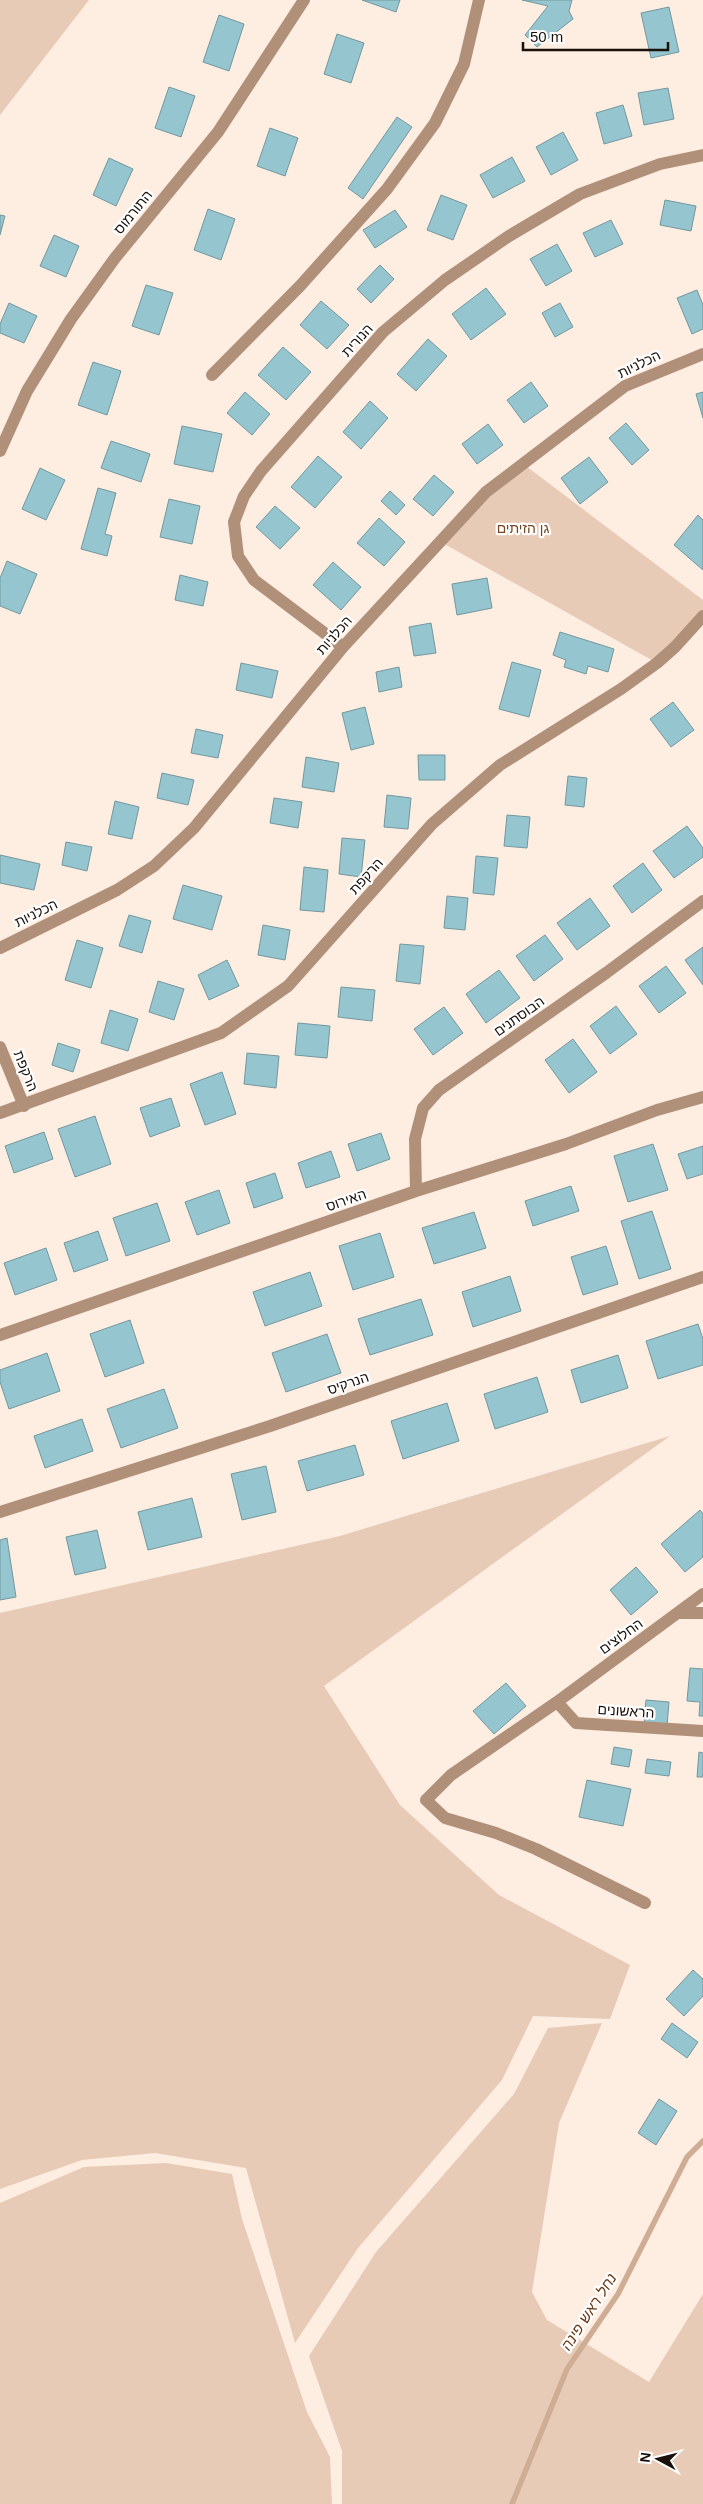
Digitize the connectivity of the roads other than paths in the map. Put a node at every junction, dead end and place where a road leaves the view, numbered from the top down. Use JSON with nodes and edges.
{"nodes":[{"id":1,"x":304,"y":0,"type":"edge"},
{"id":2,"x":479,"y":0,"type":"edge"},
{"id":3,"x":703,"y":155,"type":"edge"},
{"id":4,"x":703,"y":354,"type":"edge"},
{"id":5,"x":212,"y":375,"type":"dead end"},
{"id":6,"x":0,"y":450,"type":"edge"},
{"id":7,"x":703,"y":616,"type":"edge"},
{"id":8,"x":343,"y":647,"type":"junction"},
{"id":9,"x":703,"y":901,"type":"edge"},
{"id":10,"x":0,"y":948,"type":"edge"},
{"id":11,"x":0,"y":1047,"type":"edge"},
{"id":12,"x":703,"y":1097,"type":"edge"},
{"id":13,"x":24,"y":1106,"type":"junction"},
{"id":14,"x":0,"y":1113,"type":"edge"},
{"id":15,"x":416,"y":1192,"type":"junction"},
{"id":16,"x":703,"y":1277,"type":"edge"},
{"id":17,"x":0,"y":1335,"type":"edge"},
{"id":18,"x":0,"y":1512,"type":"edge"},
{"id":19,"x":703,"y":1594,"type":"edge"},
{"id":20,"x":679,"y":1613,"type":"junction"},
{"id":21,"x":703,"y":1614,"type":"edge"},
{"id":22,"x":557,"y":1702,"type":"junction"},
{"id":23,"x":703,"y":1731,"type":"edge"},
{"id":24,"x":645,"y":1903,"type":"dead end"}],
"edges":[{"from":1,"to":6,"type":"street","name":"התורמוס"},
{"from":2,"to":5,"type":"street"},
{"from":3,"to":8,"type":"street","name":"הנורית"},
{"from":4,"to":8,"type":"street","name":"הכלניות"},
{"from":7,"to":13,"type":"street","name":"הרקפת"},
{"from":8,"to":10,"type":"street","name":"הכלניות"},
{"from":9,"to":15,"type":"street","name":"הבוסתנים"},
{"from":11,"to":13,"type":"street","name":"הרקפת"},
{"from":12,"to":15,"type":"street","name":"האירוס"},
{"from":13,"to":14,"type":"street","name":"הרקפת"},
{"from":15,"to":17,"type":"street","name":"האירוס"},
{"from":16,"to":18,"type":"street","name":"הנרקיס"},
{"from":19,"to":20,"type":"street","name":"החלוצים"},
{"from":20,"to":21,"type":"street"},
{"from":20,"to":22,"type":"street","name":"החלוצים"},
{"from":22,"to":23,"type":"street","name":"הראשונים"},
{"from":22,"to":24,"type":"street","name":"החלוצים"}]}
